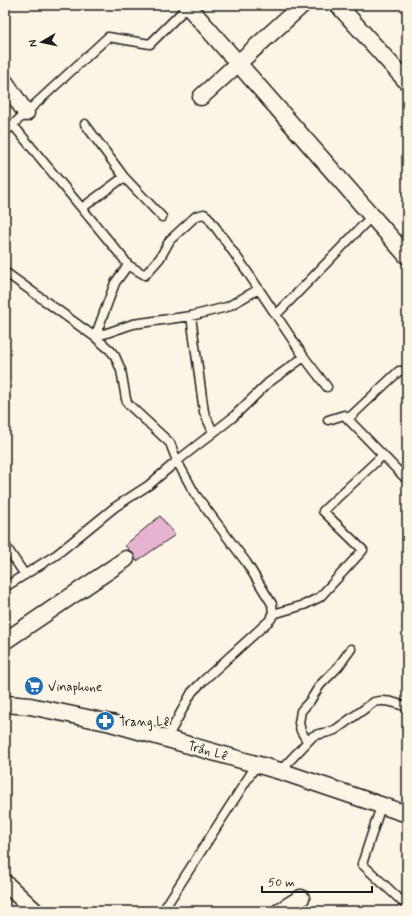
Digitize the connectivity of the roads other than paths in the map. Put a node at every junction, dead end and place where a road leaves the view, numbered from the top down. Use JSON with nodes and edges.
{"nodes":[{"id":1,"x":188,"y":5,"type":"edge"},
{"id":2,"x":302,"y":5,"type":"edge"},
{"id":3,"x":338,"y":5,"type":"edge"},
{"id":4,"x":238,"y":63,"type":"junction"},
{"id":5,"x":5,"y":82,"type":"edge"},
{"id":6,"x":407,"y":82,"type":"edge"},
{"id":7,"x":201,"y":97,"type":"dead end"},
{"id":8,"x":26,"y":113,"type":"junction"},
{"id":9,"x":85,"y":124,"type":"dead end"},
{"id":10,"x":13,"y":125,"type":"junction"},
{"id":11,"x":5,"y":132,"type":"edge"},
{"id":12,"x":124,"y":177,"type":"junction"},
{"id":13,"x":82,"y":208,"type":"junction"},
{"id":14,"x":372,"y":216,"type":"junction"},
{"id":15,"x":162,"y":217,"type":"dead end"},
{"id":16,"x":407,"y":256,"type":"edge"},
{"id":17,"x":128,"y":265,"type":"junction"},
{"id":18,"x":5,"y":272,"type":"edge"},
{"id":19,"x":259,"y":289,"type":"junction"},
{"id":20,"x":276,"y":315,"type":"junction"},
{"id":21,"x":191,"y":316,"type":"junction"},
{"id":22,"x":95,"y":337,"type":"junction"},
{"id":23,"x":304,"y":357,"type":"junction"},
{"id":24,"x":407,"y":371,"type":"edge"},
{"id":25,"x":327,"y":387,"type":"dead end"},
{"id":26,"x":348,"y":419,"type":"junction"},
{"id":27,"x":328,"y":420,"type":"dead end"},
{"id":28,"x":213,"y":432,"type":"junction"},
{"id":29,"x":383,"y":455,"type":"junction"},
{"id":30,"x":176,"y":461,"type":"junction"},
{"id":31,"x":407,"y":480,"type":"edge"},
{"id":32,"x":5,"y":546,"type":"edge"},
{"id":33,"x":126,"y":559,"type":"dead end"},
{"id":34,"x":25,"y":575,"type":"junction"},
{"id":35,"x":5,"y":587,"type":"edge"},
{"id":36,"x":273,"y":614,"type":"junction"},
{"id":37,"x":5,"y":641,"type":"edge"},
{"id":38,"x":351,"y":649,"type":"dead end"},
{"id":39,"x":5,"y":704,"type":"edge"},
{"id":40,"x":407,"y":707,"type":"edge"},
{"id":41,"x":167,"y":738,"type":"junction"},
{"id":42,"x":307,"y":741,"type":"junction"},
{"id":43,"x":257,"y":764,"type":"junction"},
{"id":44,"x":280,"y":771,"type":"junction"},
{"id":45,"x":381,"y":806,"type":"junction"},
{"id":46,"x":407,"y":814,"type":"edge"},
{"id":47,"x":5,"y":883,"type":"edge"},
{"id":48,"x":301,"y":898,"type":"dead end"},
{"id":49,"x":166,"y":906,"type":"dead end"},
{"id":50,"x":407,"y":906,"type":"edge"},
{"id":51,"x":35,"y":911,"type":"edge"},
{"id":52,"x":280,"y":911,"type":"edge"}],
"edges":[{"from":1,"to":4,"type":"street"},
{"from":1,"to":8,"type":"lane"},
{"from":2,"to":4,"type":"street"},
{"from":3,"to":6,"type":"street"},
{"from":4,"to":7,"type":"street"},
{"from":4,"to":14,"type":"street"},
{"from":5,"to":8,"type":"street"},
{"from":8,"to":10,"type":"lane"},
{"from":9,"to":12,"type":"lane"},
{"from":10,"to":11,"type":"lane"},
{"from":10,"to":13,"type":"lane"},
{"from":12,"to":13,"type":"lane"},
{"from":12,"to":15,"type":"lane"},
{"from":13,"to":17,"type":"lane"},
{"from":14,"to":16,"type":"street"},
{"from":14,"to":20,"type":"lane"},
{"from":17,"to":19,"type":"lane"},
{"from":17,"to":22,"type":"lane"},
{"from":18,"to":22,"type":"lane"},
{"from":19,"to":20,"type":"lane"},
{"from":19,"to":21,"type":"lane"},
{"from":20,"to":23,"type":"lane"},
{"from":21,"to":22,"type":"lane"},
{"from":21,"to":28,"type":"lane"},
{"from":22,"to":30,"type":"lane"},
{"from":23,"to":25,"type":"lane"},
{"from":23,"to":28,"type":"lane"},
{"from":24,"to":26,"type":"lane"},
{"from":26,"to":27,"type":"lane"},
{"from":26,"to":29,"type":"lane"},
{"from":28,"to":30,"type":"lane"},
{"from":29,"to":31,"type":"lane"},
{"from":29,"to":36,"type":"lane"},
{"from":30,"to":34,"type":"lane"},
{"from":30,"to":36,"type":"lane"},
{"from":32,"to":34,"type":"lane"},
{"from":33,"to":37,"type":"street"},
{"from":34,"to":35,"type":"lane"},
{"from":36,"to":41,"type":"lane"},
{"from":38,"to":42,"type":"lane"},
{"from":39,"to":41,"type":"street","name":"Trần Lê"},
{"from":40,"to":42,"type":"lane"},
{"from":41,"to":43,"type":"street","name":"Trần Lê"},
{"from":42,"to":44,"type":"lane"},
{"from":43,"to":44,"type":"street","name":"Trần Lê"},
{"from":43,"to":49,"type":"lane"},
{"from":44,"to":45,"type":"street","name":"Trần Lê"},
{"from":45,"to":46,"type":"street","name":"Trần Lê"},
{"from":45,"to":50,"type":"lane"},
{"from":47,"to":51,"type":"street"},
{"from":48,"to":52,"type":"street"}]}
